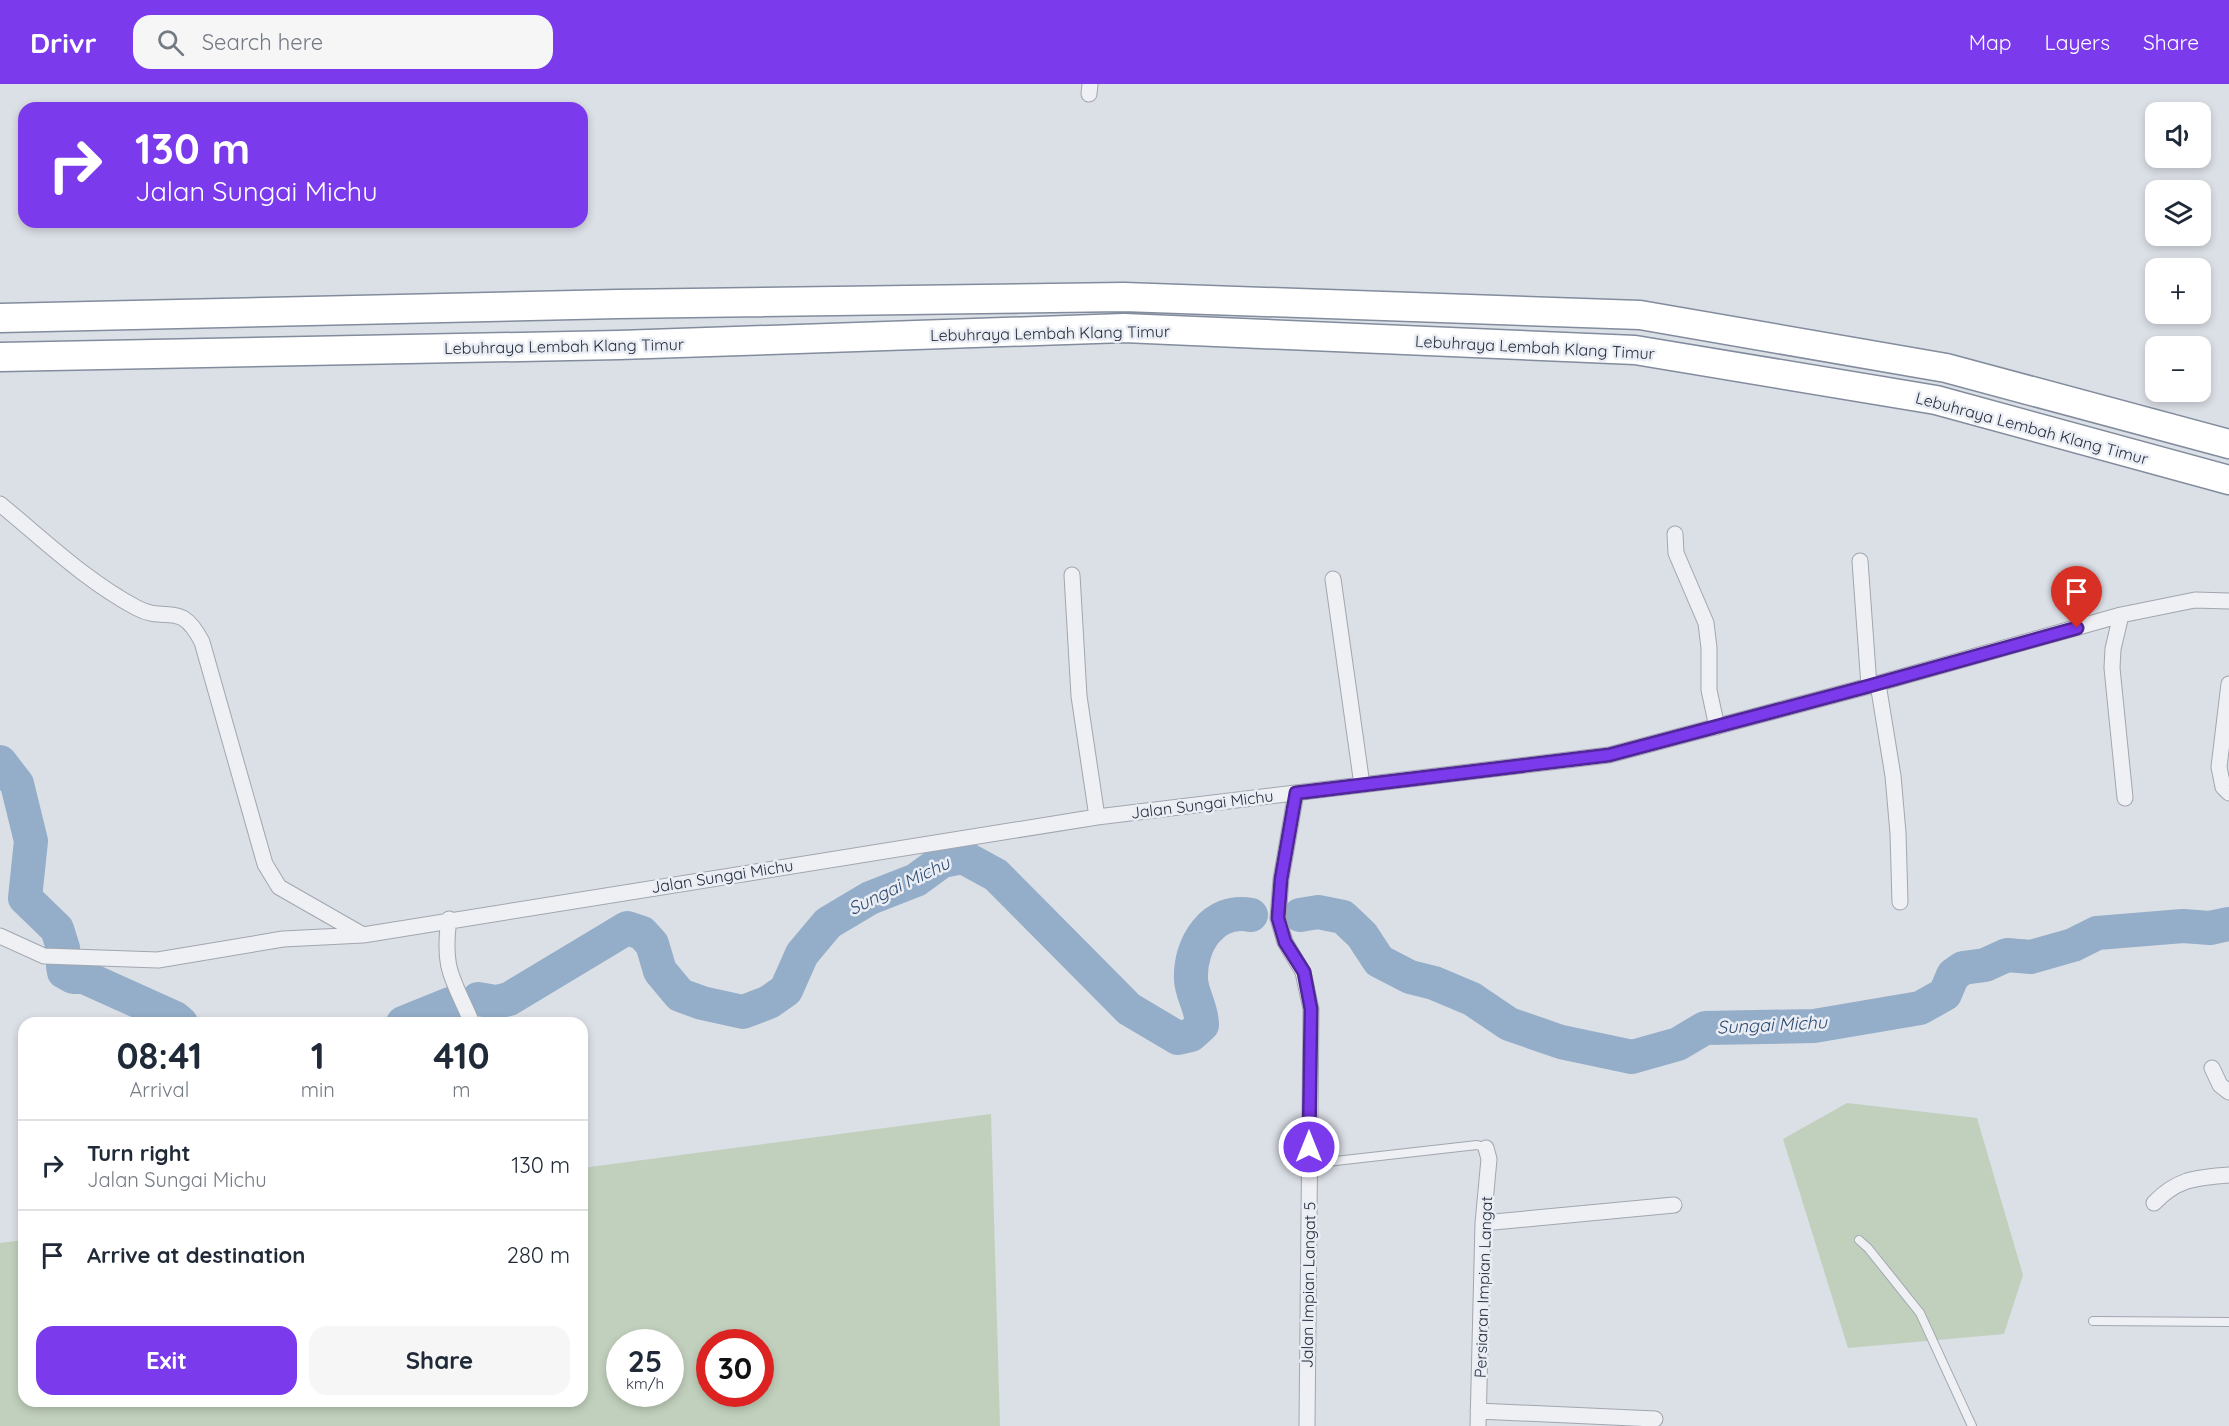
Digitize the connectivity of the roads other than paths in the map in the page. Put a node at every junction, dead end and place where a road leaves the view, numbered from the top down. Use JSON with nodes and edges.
{"nodes":[{"id":1,"x":0,"y":318,"type":"edge"},
{"id":2,"x":0,"y":357,"type":"edge"},
{"id":3,"x":2229,"y":444,"type":"edge"},
{"id":4,"x":2229,"y":480,"type":"edge"},
{"id":5,"x":0,"y":504,"type":"edge"},
{"id":6,"x":1675,"y":534,"type":"dead end"},
{"id":7,"x":1860,"y":561,"type":"dead end"},
{"id":8,"x":1072,"y":575,"type":"dead end"},
{"id":9,"x":1333,"y":579,"type":"dead end"},
{"id":10,"x":2229,"y":601,"type":"edge"},
{"id":11,"x":2121,"y":615,"type":"junction"},
{"id":12,"x":2229,"y":684,"type":"edge"},
{"id":13,"x":1873,"y":685,"type":"junction"},
{"id":14,"x":1717,"y":727,"type":"junction"},
{"id":15,"x":1362,"y":785,"type":"junction"},
{"id":16,"x":1296,"y":793,"type":"junction"},
{"id":17,"x":2229,"y":793,"type":"edge"},
{"id":18,"x":2125,"y":798,"type":"dead end"},
{"id":19,"x":1097,"y":817,"type":"junction"},
{"id":20,"x":1900,"y":902,"type":"dead end"},
{"id":21,"x":449,"y":919,"type":"junction"},
{"id":22,"x":363,"y":935,"type":"junction"},
{"id":23,"x":1,"y":939,"type":"edge"},
{"id":24,"x":469,"y":1017,"type":"edge"},
{"id":25,"x":2212,"y":1068,"type":"dead end"},
{"id":26,"x":2229,"y":1092,"type":"edge"},
{"id":27,"x":1486,"y":1148,"type":"joint"},
{"id":28,"x":1309,"y":1164,"type":"junction"},
{"id":29,"x":2229,"y":1174,"type":"edge"},
{"id":30,"x":2154,"y":1203,"type":"dead end"},
{"id":31,"x":1674,"y":1206,"type":"dead end"},
{"id":32,"x":1483,"y":1223,"type":"junction"},
{"id":33,"x":1859,"y":1240,"type":"dead end"},
{"id":34,"x":2093,"y":1321,"type":"dead end"},
{"id":35,"x":2229,"y":1322,"type":"edge"},
{"id":36,"x":1478,"y":1419,"type":"edge"},
{"id":37,"x":1655,"y":1419,"type":"dead end"},
{"id":38,"x":1306,"y":1426,"type":"edge"},
{"id":39,"x":1972,"y":1426,"type":"edge"}],
"edges":[{"from":1,"to":3,"type":"highway","name":"Lebuhraya Lembah Klang Timur"},
{"from":2,"to":4,"type":"highway","name":"Lebuhraya Lembah Klang Timur"},
{"from":5,"to":22,"type":"street"},
{"from":6,"to":14,"type":"street"},
{"from":7,"to":13,"type":"street"},
{"from":8,"to":19,"type":"street"},
{"from":9,"to":15,"type":"street"},
{"from":10,"to":11,"type":"street","name":"Jalan Sungai Michu"},
{"from":11,"to":13,"type":"street","name":"Jalan Sungai Michu"},
{"from":11,"to":18,"type":"street"},
{"from":12,"to":17,"type":"street"},
{"from":13,"to":14,"type":"street","name":"Jalan Sungai Michu"},
{"from":13,"to":20,"type":"street"},
{"from":14,"to":15,"type":"street","name":"Jalan Sungai Michu"},
{"from":15,"to":16,"type":"street","name":"Jalan Sungai Michu"},
{"from":16,"to":19,"type":"street","name":"Jalan Sungai Michu"},
{"from":16,"to":28,"type":"street","name":"Jalan Impian Langat 5"},
{"from":19,"to":21,"type":"street","name":"Jalan Sungai Michu"},
{"from":21,"to":22,"type":"street","name":"Jalan Sungai Michu"},
{"from":21,"to":24,"type":"street"},
{"from":22,"to":23,"type":"street","name":"Jalan Sungai Michu"},
{"from":25,"to":26,"type":"street"},
{"from":27,"to":28,"type":"lane"},
{"from":27,"to":32,"type":"street","name":"Persiaran Impian Langat"},
{"from":28,"to":38,"type":"street","name":"Jalan Impian Langat 5"},
{"from":29,"to":30,"type":"street"},
{"from":31,"to":32,"type":"street"},
{"from":32,"to":36,"type":"street","name":"Persiaran Impian Langat"},
{"from":33,"to":39,"type":"lane"},
{"from":34,"to":35,"type":"lane"},
{"from":36,"to":37,"type":"street"}]}
